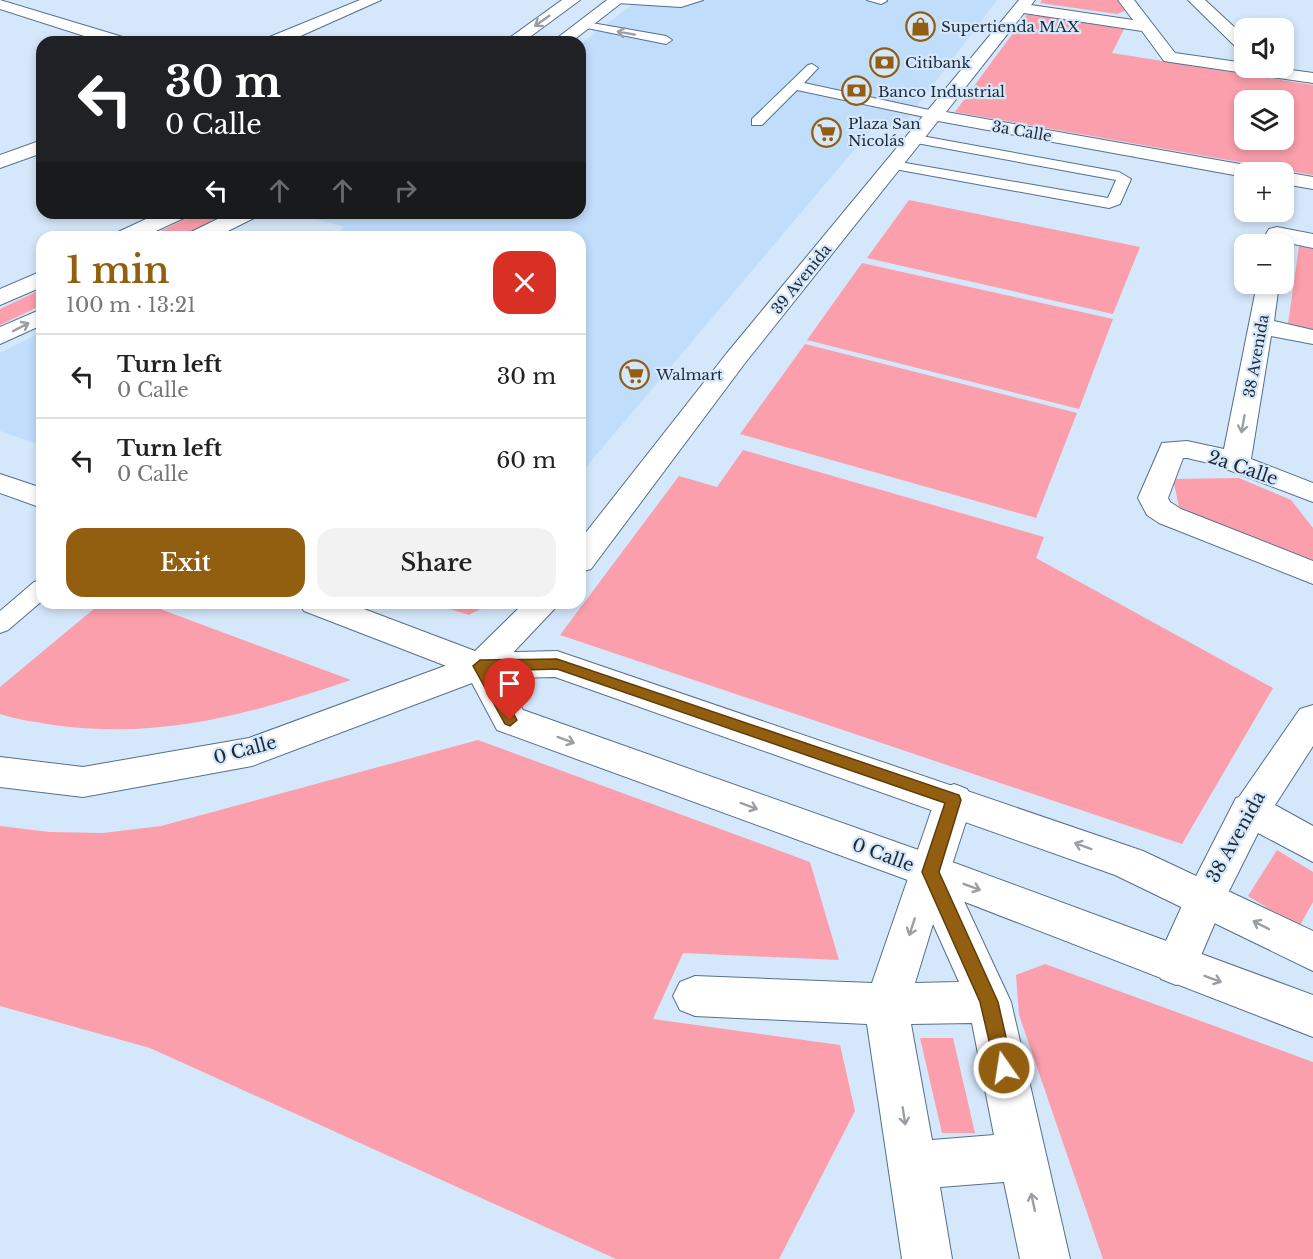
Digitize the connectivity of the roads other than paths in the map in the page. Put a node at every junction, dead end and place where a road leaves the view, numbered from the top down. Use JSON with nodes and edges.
{"nodes":[{"id":1,"x":372,"y":0,"type":"edge"},
{"id":2,"x":572,"y":0,"type":"edge"},
{"id":3,"x":617,"y":0,"type":"edge"},
{"id":4,"x":698,"y":0,"type":"edge"},
{"id":5,"x":1126,"y":0,"type":"edge"},
{"id":6,"x":1196,"y":0,"type":"edge"},
{"id":7,"x":0,"y":4,"type":"edge"},
{"id":8,"x":1024,"y":4,"type":"edge"},
{"id":9,"x":1144,"y":23,"type":"junction"},
{"id":10,"x":586,"y":25,"type":"junction"},
{"id":11,"x":101,"y":36,"type":"edge"},
{"id":12,"x":287,"y":36,"type":"edge"},
{"id":13,"x":521,"y":36,"type":"edge"},
{"id":14,"x":569,"y":36,"type":"edge"},
{"id":15,"x":1234,"y":36,"type":"edge"},
{"id":16,"x":666,"y":40,"type":"dead end"},
{"id":17,"x":1234,"y":66,"type":"edge"},
{"id":18,"x":812,"y":68,"type":"dead end"},
{"id":19,"x":1294,"y":75,"type":"edge"},
{"id":20,"x":1313,"y":78,"type":"edge"},
{"id":21,"x":794,"y":85,"type":"junction"},
{"id":22,"x":934,"y":115,"type":"junction"},
{"id":23,"x":757,"y":122,"type":"dead end"},
{"id":24,"x":916,"y":139,"type":"junction"},
{"id":25,"x":10,"y":141,"type":"dead end"},
{"id":26,"x":36,"y":148,"type":"edge"},
{"id":27,"x":36,"y":148,"type":"edge"},
{"id":28,"x":0,"y":162,"type":"edge"},
{"id":29,"x":894,"y":165,"type":"junction"},
{"id":30,"x":1234,"y":169,"type":"edge"},
{"id":31,"x":1294,"y":180,"type":"edge"},
{"id":32,"x":1313,"y":183,"type":"edge"},
{"id":33,"x":164,"y":219,"type":"edge"},
{"id":34,"x":234,"y":219,"type":"edge"},
{"id":35,"x":138,"y":231,"type":"edge"},
{"id":36,"x":211,"y":231,"type":"edge"},
{"id":37,"x":1294,"y":240,"type":"edge"},
{"id":38,"x":1313,"y":241,"type":"edge"},
{"id":39,"x":36,"y":281,"type":"edge"},
{"id":40,"x":1266,"y":294,"type":"edge"},
{"id":41,"x":0,"y":298,"type":"edge"},
{"id":42,"x":36,"y":319,"type":"edge"},
{"id":43,"x":1261,"y":326,"type":"junction"},
{"id":44,"x":0,"y":337,"type":"edge"},
{"id":45,"x":1313,"y":337,"type":"edge"},
{"id":46,"x":1236,"y":463,"type":"junction"},
{"id":47,"x":0,"y":483,"type":"edge"},
{"id":48,"x":1310,"y":495,"type":"edge"},
{"id":49,"x":36,"y":497,"type":"edge"},
{"id":50,"x":586,"y":554,"type":"edge"},
{"id":51,"x":1313,"y":573,"type":"edge"},
{"id":52,"x":36,"y":593,"type":"edge"},
{"id":53,"x":331,"y":609,"type":"edge"},
{"id":54,"x":538,"y":609,"type":"edge"},
{"id":55,"x":0,"y":624,"type":"edge"},
{"id":56,"x":480,"y":666,"type":"junction"},
{"id":57,"x":1313,"y":719,"type":"edge"},
{"id":58,"x":0,"y":772,"type":"edge"},
{"id":59,"x":954,"y":800,"type":"junction"},
{"id":60,"x":1249,"y":809,"type":"junction"},
{"id":61,"x":1313,"y":845,"type":"edge"},
{"id":62,"x":930,"y":872,"type":"junction"},
{"id":63,"x":1204,"y":897,"type":"junction"},
{"id":64,"x":1313,"y":952,"type":"edge"},
{"id":65,"x":1176,"y":965,"type":"junction"},
{"id":66,"x":695,"y":996,"type":"dead end"},
{"id":67,"x":989,"y":1002,"type":"junction"},
{"id":68,"x":886,"y":1004,"type":"junction"},
{"id":69,"x":1310,"y":1010,"type":"edge"},
{"id":70,"x":1023,"y":1156,"type":"junction"},
{"id":71,"x":912,"y":1166,"type":"junction"},
{"id":72,"x":927,"y":1259,"type":"edge"},
{"id":73,"x":1046,"y":1259,"type":"edge"}],
"edges":[{"from":1,"to":12,"type":"street"},
{"from":2,"to":13,"type":"street","one_way":true},
{"from":3,"to":4,"type":"lane"},
{"from":3,"to":10,"type":"street"},
{"from":5,"to":9,"type":"street"},
{"from":6,"to":15,"type":"street"},
{"from":7,"to":11,"type":"street"},
{"from":8,"to":9,"type":"street"},
{"from":8,"to":22,"type":"street","name":"39 Avenida"},
{"from":9,"to":17,"type":"street"},
{"from":10,"to":14,"type":"street"},
{"from":16,"to":10,"type":"lane","one_way":true},
{"from":18,"to":21,"type":"lane"},
{"from":19,"to":20,"type":"street"},
{"from":21,"to":22,"type":"lane","name":"3a Calle"},
{"from":21,"to":23,"type":"lane"},
{"from":22,"to":24,"type":"street","name":"39 Avenida"},
{"from":22,"to":30,"type":"street","name":"3a Calle"},
{"from":24,"to":29,"type":"street","name":"39 Avenida"},
{"from":24,"to":29,"type":"lane"},
{"from":25,"to":26,"type":"street"},
{"from":27,"to":28,"type":"street"},
{"from":29,"to":50,"type":"street","name":"39 Avenida"},
{"from":31,"to":32,"type":"street"},
{"from":33,"to":35,"type":"street"},
{"from":34,"to":36,"type":"street"},
{"from":37,"to":38,"type":"street"},
{"from":39,"to":41,"type":"street"},
{"from":40,"to":43,"type":"street","name":"38 Avenida"},
{"from":44,"to":42,"type":"street","one_way":true},
{"from":43,"to":45,"type":"street"},
{"from":43,"to":46,"type":"street","name":"38 Avenida","one_way":true},
{"from":46,"to":48,"type":"street","name":"2a Calle"},
{"from":46,"to":51,"type":"street","name":"2a Calle"},
{"from":47,"to":49,"type":"street"},
{"from":52,"to":55,"type":"lane"},
{"from":53,"to":56,"type":"street","name":"0 Calle"},
{"from":54,"to":56,"type":"street"},
{"from":56,"to":58,"type":"street","name":"0 Calle"},
{"from":56,"to":59,"type":"street","name":"0 Calle"},
{"from":56,"to":62,"type":"street","name":"0 Calle","one_way":true},
{"from":57,"to":60,"type":"street","name":"38 Avenida"},
{"from":59,"to":62,"type":"street"},
{"from":63,"to":59,"type":"street","name":"0 Calle","one_way":true},
{"from":60,"to":61,"type":"street"},
{"from":60,"to":63,"type":"street","name":"38 Avenida"},
{"from":62,"to":65,"type":"street","name":"0 Calle","one_way":true},
{"from":62,"to":67,"type":"street"},
{"from":62,"to":68,"type":"street","one_way":true},
{"from":64,"to":63,"type":"street","name":"0 Calle","one_way":true},
{"from":63,"to":65,"type":"street","name":"38 Avenida"},
{"from":65,"to":69,"type":"street","name":"0 Calle","one_way":true},
{"from":66,"to":68,"type":"street"},
{"from":67,"to":68,"type":"street"},
{"from":67,"to":70,"type":"street"},
{"from":68,"to":71,"type":"street","one_way":true},
{"from":70,"to":71,"type":"street"},
{"from":73,"to":70,"type":"street","one_way":true},
{"from":71,"to":72,"type":"street"}]}
